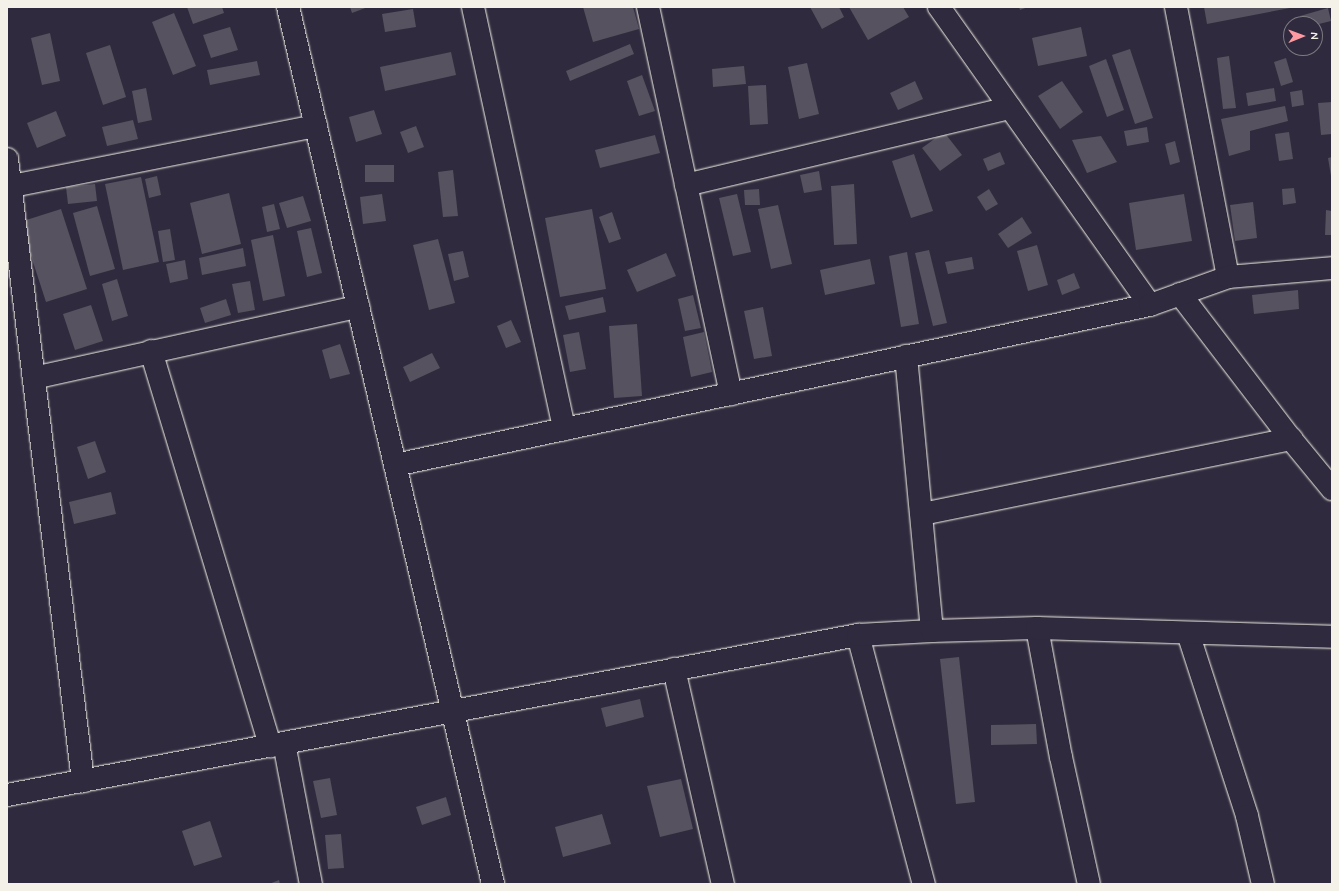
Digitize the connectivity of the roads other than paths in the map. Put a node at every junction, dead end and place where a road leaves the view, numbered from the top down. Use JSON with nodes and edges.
{"nodes":[{"id":1,"x":288,"y":7,"type":"edge"},
{"id":2,"x":473,"y":7,"type":"edge"},
{"id":3,"x":648,"y":7,"type":"edge"},
{"id":4,"x":939,"y":7,"type":"edge"},
{"id":5,"x":1176,"y":7,"type":"edge"},
{"id":6,"x":1010,"y":108,"type":"junction"},
{"id":7,"x":316,"y":126,"type":"junction"},
{"id":8,"x":7,"y":160,"type":"edge"},
{"id":9,"x":686,"y":185,"type":"junction"},
{"id":10,"x":9,"y":187,"type":"edge"},
{"id":11,"x":1332,"y":268,"type":"edge"},
{"id":12,"x":1228,"y":277,"type":"junction"},
{"id":13,"x":1180,"y":294,"type":"junction"},
{"id":14,"x":1150,"y":304,"type":"junction"},
{"id":15,"x":358,"y":307,"type":"junction"},
{"id":16,"x":151,"y":352,"type":"junction"},
{"id":17,"x":906,"y":356,"type":"junction"},
{"id":18,"x":34,"y":378,"type":"junction"},
{"id":19,"x":731,"y":394,"type":"junction"},
{"id":20,"x":564,"y":429,"type":"junction"},
{"id":21,"x":1290,"y":439,"type":"junction"},
{"id":22,"x":396,"y":465,"type":"junction"},
{"id":23,"x":1323,"y":466,"type":"edge"},
{"id":24,"x":1332,"y":489,"type":"edge"},
{"id":25,"x":922,"y":514,"type":"junction"},
{"id":26,"x":1037,"y":628,"type":"junction"},
{"id":27,"x":932,"y":631,"type":"junction"},
{"id":28,"x":1188,"y":633,"type":"junction"},
{"id":29,"x":858,"y":635,"type":"junction"},
{"id":30,"x":1332,"y":637,"type":"edge"},
{"id":31,"x":674,"y":669,"type":"junction"},
{"id":32,"x":453,"y":711,"type":"junction"},
{"id":33,"x":277,"y":744,"type":"junction"},
{"id":34,"x":83,"y":781,"type":"junction"},
{"id":35,"x":7,"y":795,"type":"edge"},
{"id":36,"x":311,"y":884,"type":"edge"},
{"id":37,"x":493,"y":884,"type":"edge"},
{"id":38,"x":723,"y":884,"type":"edge"},
{"id":39,"x":924,"y":884,"type":"edge"},
{"id":40,"x":1089,"y":884,"type":"edge"},
{"id":41,"x":1263,"y":884,"type":"edge"}],
"edges":[{"from":1,"to":7,"type":"street"},
{"from":2,"to":20,"type":"street"},
{"from":3,"to":9,"type":"street"},
{"from":4,"to":6,"type":"street"},
{"from":5,"to":12,"type":"street"},
{"from":6,"to":9,"type":"street"},
{"from":6,"to":14,"type":"street"},
{"from":7,"to":10,"type":"street"},
{"from":7,"to":15,"type":"street"},
{"from":8,"to":10,"type":"street"},
{"from":9,"to":19,"type":"street"},
{"from":10,"to":18,"type":"street"},
{"from":11,"to":12,"type":"street"},
{"from":12,"to":13,"type":"street"},
{"from":13,"to":14,"type":"street"},
{"from":13,"to":21,"type":"street"},
{"from":14,"to":17,"type":"street"},
{"from":15,"to":16,"type":"street"},
{"from":15,"to":22,"type":"street"},
{"from":16,"to":18,"type":"street"},
{"from":16,"to":33,"type":"street"},
{"from":17,"to":19,"type":"street"},
{"from":17,"to":25,"type":"street"},
{"from":18,"to":34,"type":"street"},
{"from":19,"to":20,"type":"street"},
{"from":20,"to":22,"type":"street"},
{"from":21,"to":23,"type":"street"},
{"from":21,"to":25,"type":"street"},
{"from":22,"to":32,"type":"street"},
{"from":23,"to":24,"type":"street"},
{"from":25,"to":27,"type":"street"},
{"from":26,"to":27,"type":"street"},
{"from":26,"to":28,"type":"street"},
{"from":26,"to":40,"type":"street"},
{"from":27,"to":29,"type":"street"},
{"from":28,"to":30,"type":"street"},
{"from":28,"to":41,"type":"street"},
{"from":29,"to":31,"type":"street"},
{"from":29,"to":39,"type":"street"},
{"from":31,"to":32,"type":"street"},
{"from":31,"to":38,"type":"street"},
{"from":32,"to":33,"type":"street"},
{"from":32,"to":37,"type":"street"},
{"from":33,"to":34,"type":"street"},
{"from":33,"to":36,"type":"street"},
{"from":34,"to":35,"type":"street"}]}
